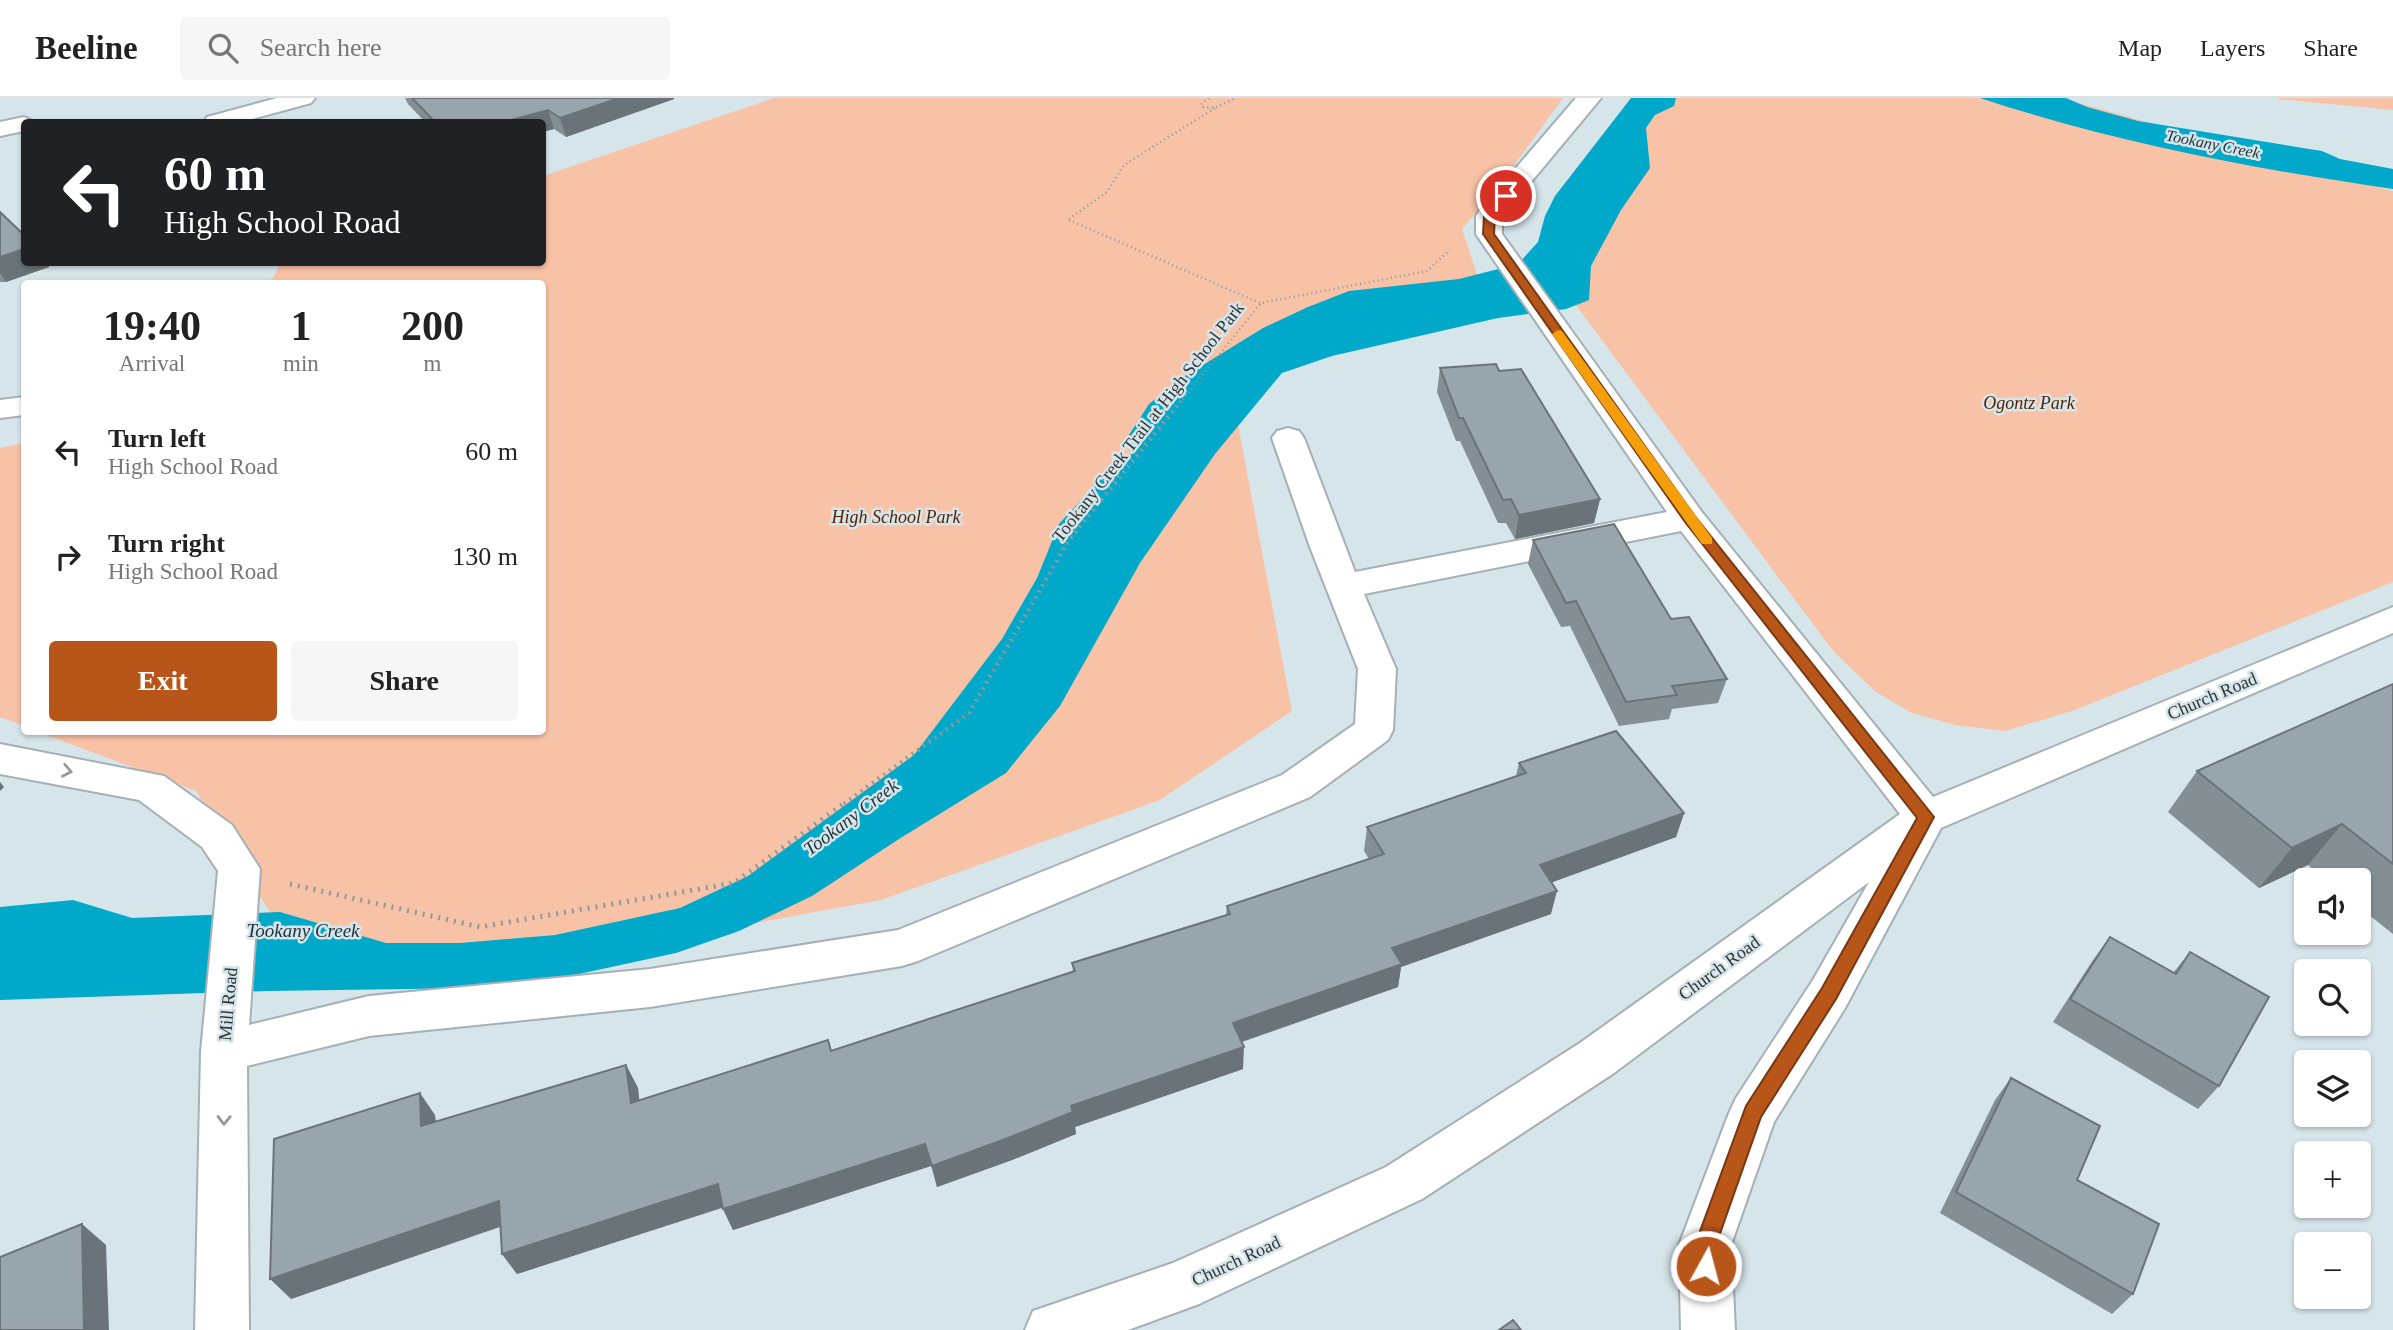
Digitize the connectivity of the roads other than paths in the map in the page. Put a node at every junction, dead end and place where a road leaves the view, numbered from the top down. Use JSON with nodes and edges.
{"nodes":[{"id":1,"x":303,"y":98,"type":"edge"},
{"id":2,"x":1589,"y":98,"type":"edge"},
{"id":3,"x":227,"y":119,"type":"edge"},
{"id":4,"x":21,"y":125,"type":"edge"},
{"id":5,"x":0,"y":129,"type":"edge"},
{"id":6,"x":21,"y":406,"type":"edge"},
{"id":7,"x":0,"y":409,"type":"edge"},
{"id":8,"x":1288,"y":438,"type":"dead end"},
{"id":9,"x":1689,"y":519,"type":"junction"},
{"id":10,"x":1343,"y":586,"type":"junction"},
{"id":11,"x":2393,"y":619,"type":"edge"},
{"id":12,"x":0,"y":759,"type":"edge"},
{"id":13,"x":1926,"y":817,"type":"junction"},
{"id":14,"x":225,"y":1052,"type":"junction"},
{"id":15,"x":222,"y":1330,"type":"edge"},
{"id":16,"x":1052,"y":1330,"type":"edge"},
{"id":17,"x":1708,"y":1330,"type":"edge"}],
"edges":[{"from":1,"to":3,"type":"street"},
{"from":2,"to":9,"type":"street"},
{"from":4,"to":5,"type":"street"},
{"from":6,"to":7,"type":"street"},
{"from":8,"to":10,"type":"street"},
{"from":9,"to":10,"type":"street"},
{"from":9,"to":13,"type":"street"},
{"from":10,"to":14,"type":"street"},
{"from":11,"to":13,"type":"street","name":"Church Road"},
{"from":12,"to":14,"type":"street","name":"Mill Road","one_way":true},
{"from":13,"to":16,"type":"street","name":"Church Road"},
{"from":13,"to":17,"type":"street"},
{"from":14,"to":15,"type":"street","name":"Mill Road","one_way":true}]}
